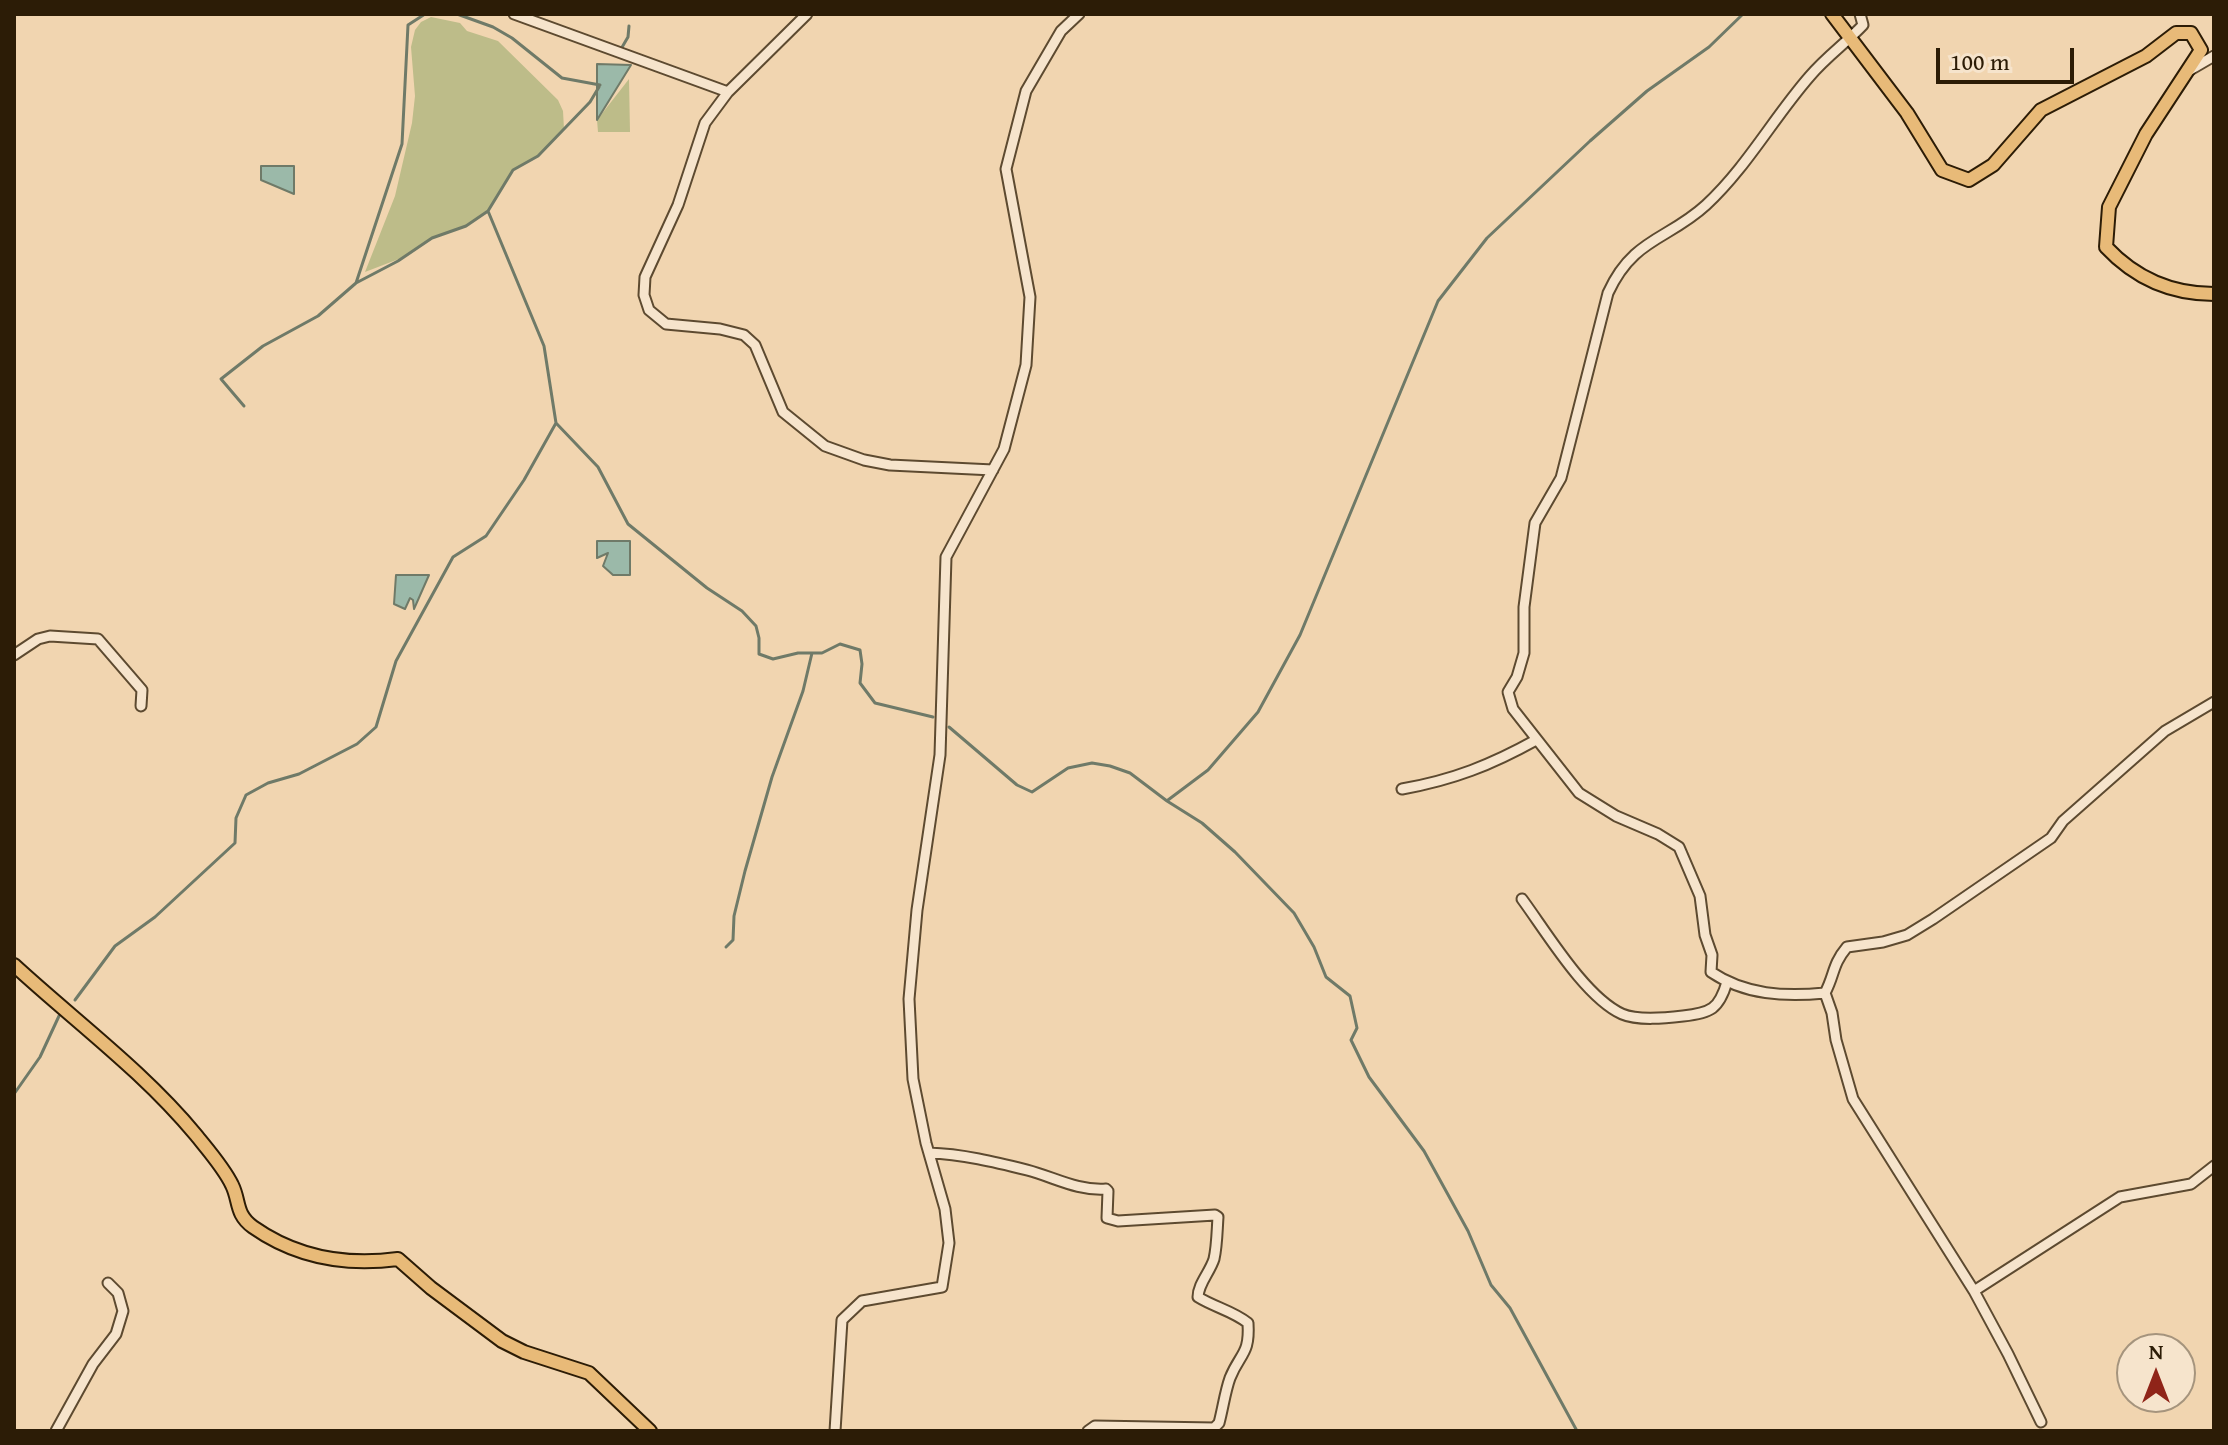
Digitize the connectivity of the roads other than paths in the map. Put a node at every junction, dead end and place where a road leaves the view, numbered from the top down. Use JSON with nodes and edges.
{"nodes":[{"id":1,"x":514,"y":14,"type":"edge"},
{"id":2,"x":807,"y":14,"type":"edge"},
{"id":3,"x":1079,"y":14,"type":"edge"},
{"id":4,"x":1832,"y":14,"type":"edge"},
{"id":5,"x":1860,"y":14,"type":"edge"},
{"id":6,"x":1850,"y":38,"type":"junction"},
{"id":7,"x":2214,"y":56,"type":"edge"},
{"id":8,"x":2187,"y":71,"type":"junction"},
{"id":9,"x":728,"y":92,"type":"junction"},
{"id":10,"x":2214,"y":294,"type":"edge"},
{"id":11,"x":993,"y":470,"type":"junction"},
{"id":12,"x":14,"y":655,"type":"edge"},
{"id":13,"x":2214,"y":702,"type":"edge"},
{"id":14,"x":141,"y":706,"type":"dead end"},
{"id":15,"x":1536,"y":740,"type":"junction"},
{"id":16,"x":1402,"y":789,"type":"dead end"},
{"id":17,"x":1522,"y":899,"type":"dead end"},
{"id":18,"x":14,"y":965,"type":"edge"},
{"id":19,"x":1727,"y":982,"type":"junction"},
{"id":20,"x":1825,"y":993,"type":"junction"},
{"id":21,"x":929,"y":1153,"type":"junction"},
{"id":22,"x":2214,"y":1166,"type":"edge"},
{"id":23,"x":108,"y":1283,"type":"dead end"},
{"id":24,"x":1974,"y":1291,"type":"junction"},
{"id":25,"x":2041,"y":1422,"type":"dead end"},
{"id":26,"x":56,"y":1431,"type":"edge"},
{"id":27,"x":650,"y":1431,"type":"edge"},
{"id":28,"x":835,"y":1431,"type":"edge"},
{"id":29,"x":1088,"y":1431,"type":"edge"}],
"edges":[{"from":1,"to":9,"type":"street"},
{"from":2,"to":9,"type":"street"},
{"from":3,"to":11,"type":"street"},
{"from":4,"to":6,"type":"main road"},
{"from":5,"to":6,"type":"street"},
{"from":6,"to":8,"type":"main road"},
{"from":6,"to":15,"type":"street"},
{"from":7,"to":8,"type":"street"},
{"from":8,"to":10,"type":"main road"},
{"from":9,"to":11,"type":"street"},
{"from":11,"to":21,"type":"street"},
{"from":12,"to":14,"type":"street"},
{"from":13,"to":20,"type":"street"},
{"from":15,"to":16,"type":"street"},
{"from":15,"to":19,"type":"street"},
{"from":17,"to":19,"type":"street"},
{"from":18,"to":27,"type":"main road"},
{"from":19,"to":20,"type":"street"},
{"from":20,"to":24,"type":"street"},
{"from":21,"to":28,"type":"street"},
{"from":21,"to":29,"type":"street"},
{"from":22,"to":24,"type":"street"},
{"from":23,"to":26,"type":"street"},
{"from":24,"to":25,"type":"street"}]}
